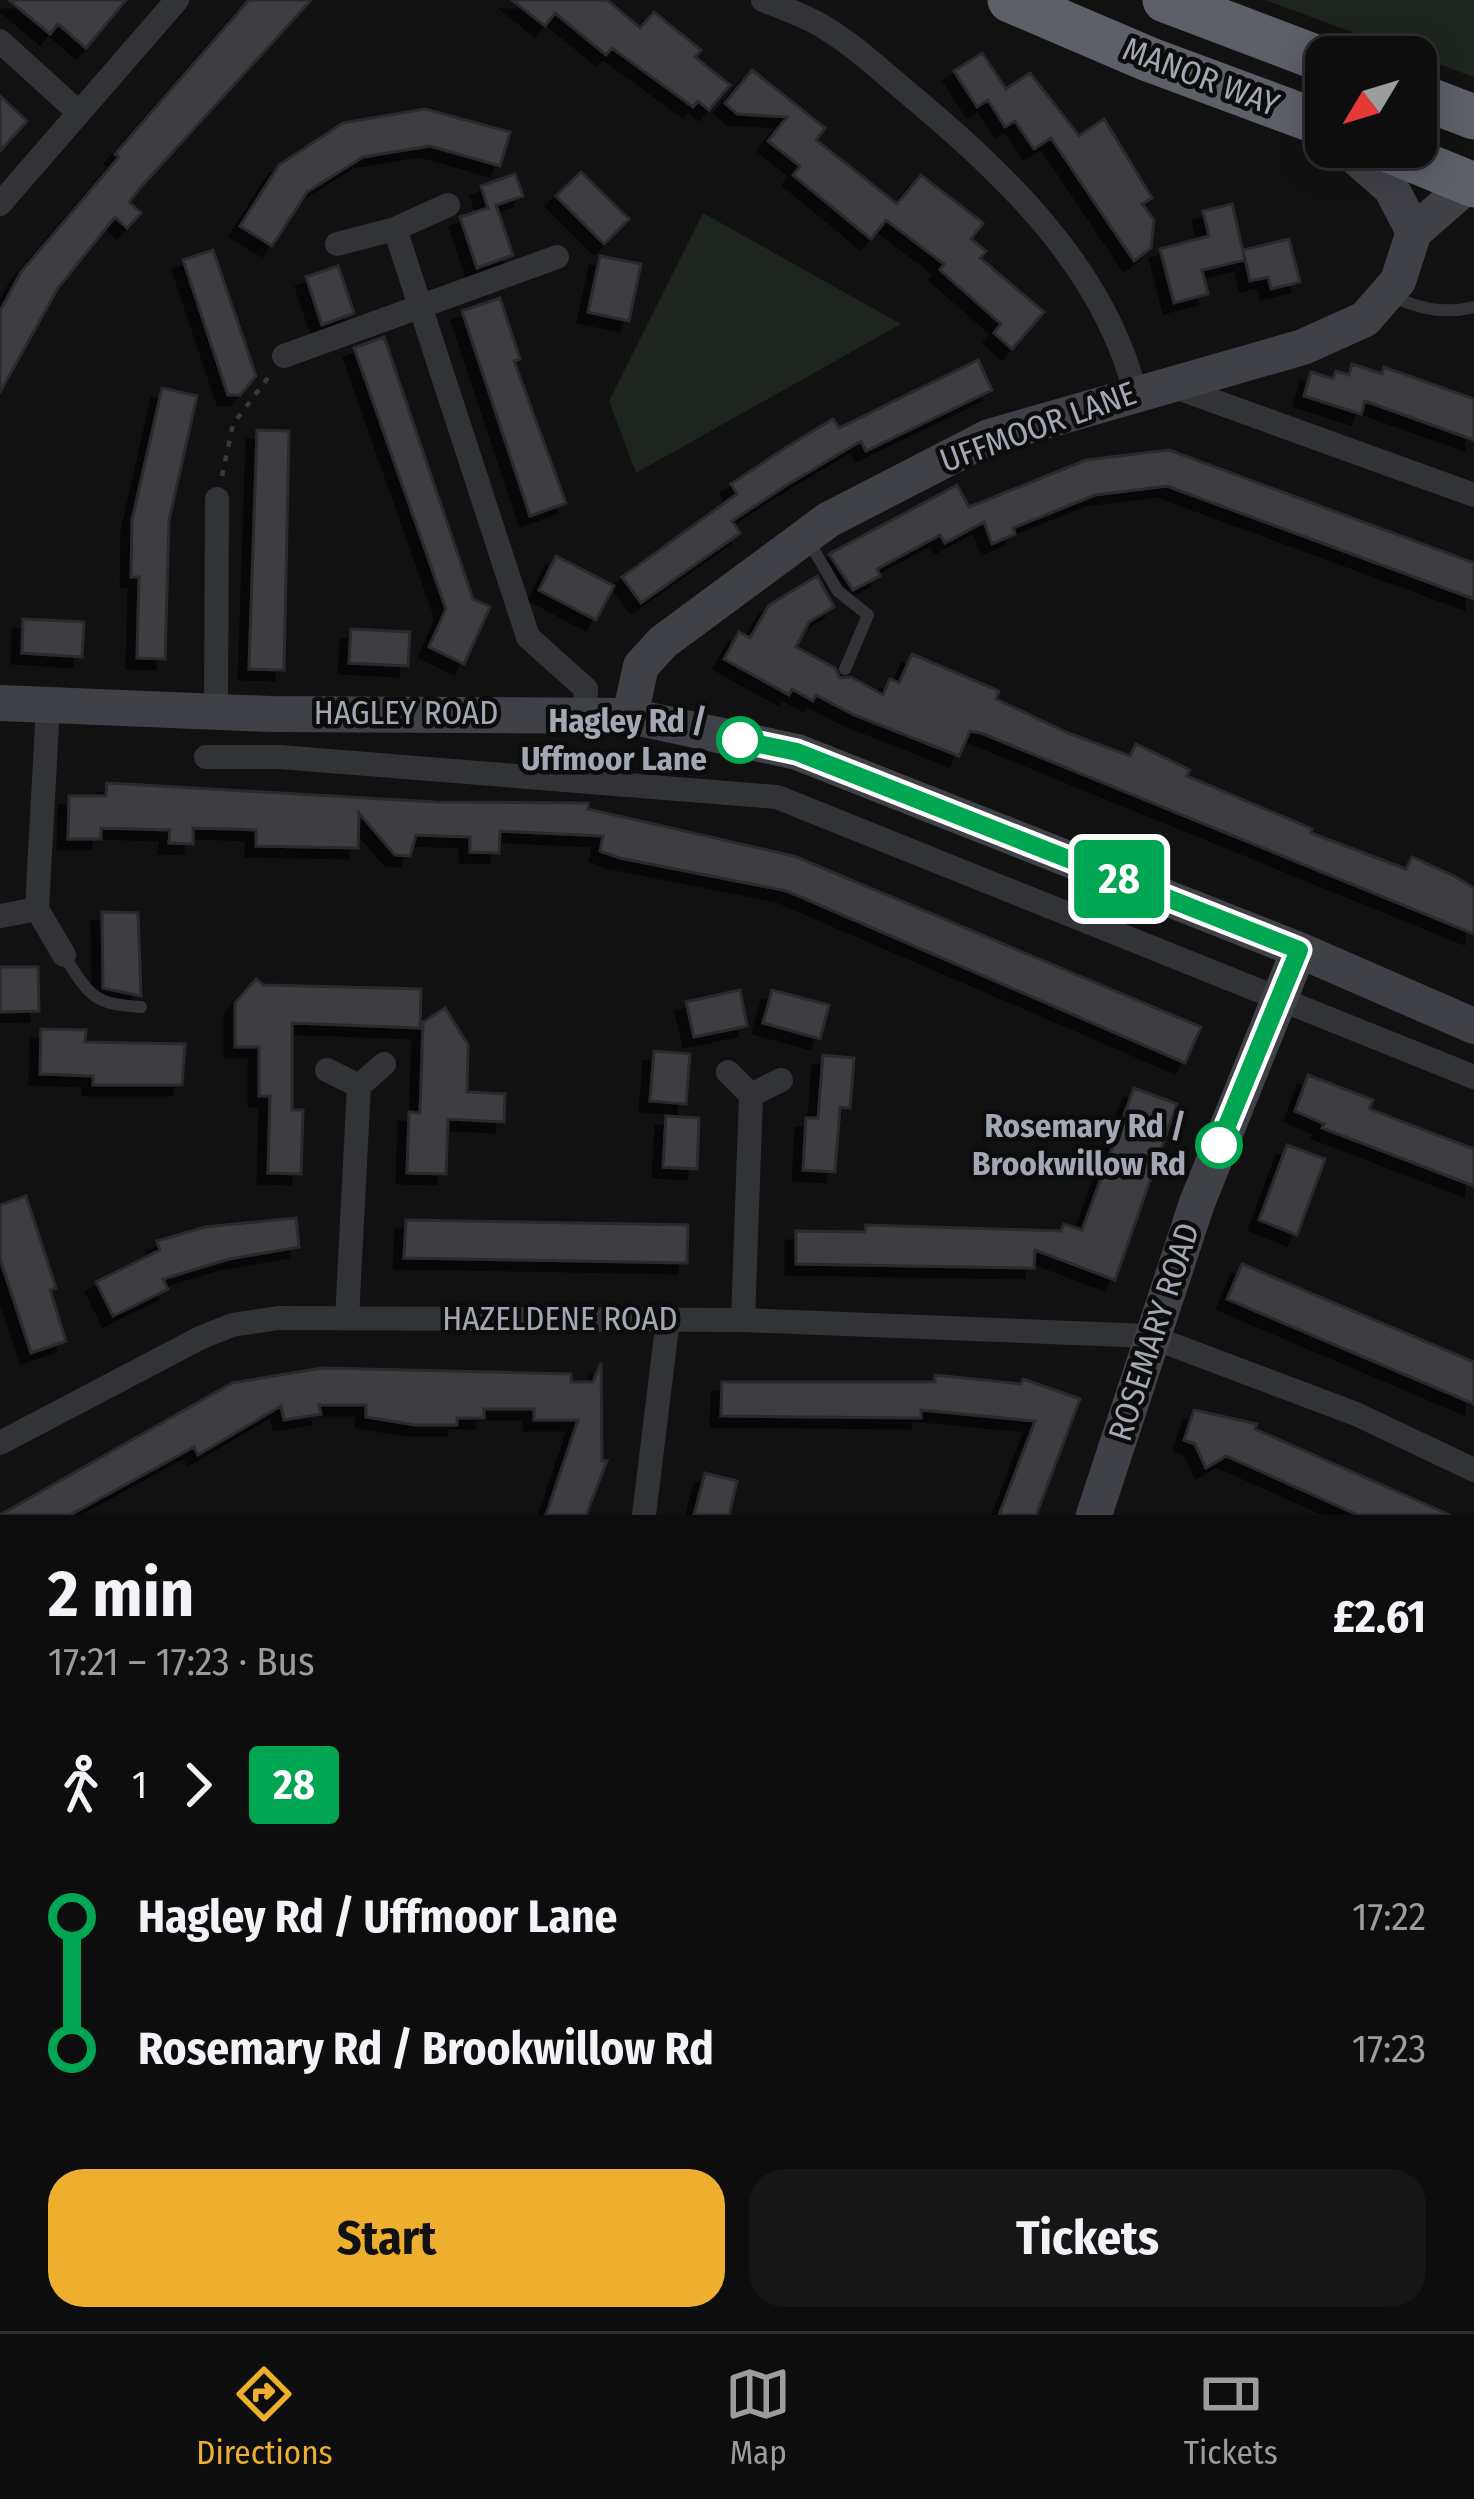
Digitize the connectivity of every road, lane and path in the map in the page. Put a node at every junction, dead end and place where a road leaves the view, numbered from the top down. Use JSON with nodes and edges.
{"nodes":[{"id":1,"x":177,"y":0,"type":"edge"},
{"id":2,"x":763,"y":0,"type":"edge"},
{"id":3,"x":1010,"y":0,"type":"edge"},
{"id":4,"x":1165,"y":0,"type":"edge"},
{"id":5,"x":0,"y":41,"type":"edge"},
{"id":6,"x":1305,"y":53,"type":"edge"},
{"id":7,"x":1437,"y":103,"type":"edge"},
{"id":8,"x":78,"y":112,"type":"junction"},
{"id":9,"x":1474,"y":117,"type":"edge"},
{"id":10,"x":1305,"y":121,"type":"edge"},
{"id":11,"x":1368,"y":168,"type":"edge"},
{"id":12,"x":1433,"y":168,"type":"edge"},
{"id":13,"x":1472,"y":184,"type":"edge"},
{"id":14,"x":0,"y":203,"type":"edge"},
{"id":15,"x":448,"y":205,"type":"dead end"},
{"id":16,"x":395,"y":229,"type":"junction"},
{"id":17,"x":1414,"y":232,"type":"junction"},
{"id":18,"x":338,"y":244,"type":"dead end"},
{"id":19,"x":557,"y":256,"type":"dead end"},
{"id":20,"x":1388,"y":294,"type":"junction"},
{"id":21,"x":422,"y":304,"type":"junction"},
{"id":22,"x":1474,"y":307,"type":"edge"},
{"id":23,"x":284,"y":356,"type":"joint"},
{"id":24,"x":1150,"y":387,"type":"junction"},
{"id":25,"x":1474,"y":495,"type":"edge"},
{"id":26,"x":217,"y":499,"type":"joint"},
{"id":27,"x":806,"y":536,"type":"junction"},
{"id":28,"x":845,"y":669,"type":"dead end"},
{"id":29,"x":0,"y":703,"type":"edge"},
{"id":30,"x":48,"y":705,"type":"junction"},
{"id":31,"x":216,"y":710,"type":"junction"},
{"id":32,"x":585,"y":712,"type":"junction"},
{"id":33,"x":271,"y":714,"type":"junction"},
{"id":34,"x":630,"y":716,"type":"junction"},
{"id":35,"x":206,"y":757,"type":"dead end"},
{"id":36,"x":280,"y":757,"type":"junction"},
{"id":37,"x":37,"y":909,"type":"junction"},
{"id":38,"x":1,"y":916,"type":"edge"},
{"id":39,"x":1299,"y":950,"type":"junction"},
{"id":40,"x":64,"y":955,"type":"joint"},
{"id":41,"x":1276,"y":998,"type":"junction"},
{"id":42,"x":142,"y":1007,"type":"dead end"},
{"id":43,"x":1474,"y":1026,"type":"edge"},
{"id":44,"x":384,"y":1064,"type":"dead end"},
{"id":45,"x":327,"y":1070,"type":"dead end"},
{"id":46,"x":728,"y":1072,"type":"dead end"},
{"id":47,"x":1474,"y":1077,"type":"edge"},
{"id":48,"x":781,"y":1081,"type":"dead end"},
{"id":49,"x":359,"y":1086,"type":"junction"},
{"id":50,"x":751,"y":1095,"type":"junction"},
{"id":51,"x":347,"y":1318,"type":"junction"},
{"id":52,"x":668,"y":1319,"type":"junction"},
{"id":53,"x":743,"y":1320,"type":"junction"},
{"id":54,"x":1149,"y":1336,"type":"junction"},
{"id":55,"x":2,"y":1433,"type":"edge"},
{"id":56,"x":1474,"y":1470,"type":"edge"},
{"id":57,"x":644,"y":1515,"type":"edge"},
{"id":58,"x":1094,"y":1515,"type":"edge"}],
"edges":[{"from":1,"to":8,"type":"street"},
{"from":2,"to":24,"type":"street"},
{"from":3,"to":10,"type":"highway","name":"MANOR WAY"},
{"from":4,"to":6,"type":"highway","name":"MANOR WAY"},
{"from":5,"to":8,"type":"street"},
{"from":7,"to":9,"type":"highway"},
{"from":8,"to":14,"type":"street"},
{"from":11,"to":17,"type":"street"},
{"from":12,"to":13,"type":"highway"},
{"from":13,"to":17,"type":"street","name":"UFFMOOR LANE"},
{"from":15,"to":16,"type":"street"},
{"from":16,"to":18,"type":"street"},
{"from":16,"to":21,"type":"street"},
{"from":17,"to":20,"type":"street","name":"UFFMOOR LANE"},
{"from":19,"to":21,"type":"street"},
{"from":20,"to":22,"type":"lane"},
{"from":20,"to":24,"type":"street","name":"UFFMOOR LANE"},
{"from":21,"to":23,"type":"street"},
{"from":21,"to":32,"type":"street"},
{"from":23,"to":26,"type":"path"},
{"from":24,"to":25,"type":"street"},
{"from":24,"to":27,"type":"street","name":"UFFMOOR LANE"},
{"from":26,"to":31,"type":"street"},
{"from":27,"to":28,"type":"lane"},
{"from":27,"to":34,"type":"street","name":"UFFMOOR LANE"},
{"from":29,"to":30,"type":"street","name":"HAGLEY ROAD"},
{"from":30,"to":31,"type":"street","name":"HAGLEY ROAD"},
{"from":30,"to":37,"type":"street"},
{"from":31,"to":33,"type":"street","name":"HAGLEY ROAD"},
{"from":32,"to":33,"type":"street","name":"HAGLEY ROAD"},
{"from":32,"to":34,"type":"street","name":"HAGLEY ROAD"},
{"from":33,"to":36,"type":"street"},
{"from":34,"to":39,"type":"street","name":"HAGLEY ROAD"},
{"from":35,"to":36,"type":"street","name":"HAGLEY ROAD"},
{"from":36,"to":41,"type":"street","name":"HAGLEY ROAD"},
{"from":37,"to":38,"type":"street"},
{"from":37,"to":40,"type":"street"},
{"from":39,"to":41,"type":"street","name":"ROSEMARY ROAD"},
{"from":39,"to":43,"type":"street","name":"HAGLEY ROAD"},
{"from":40,"to":42,"type":"lane"},
{"from":41,"to":47,"type":"street","name":"HAGLEY ROAD"},
{"from":41,"to":54,"type":"street","name":"ROSEMARY ROAD"},
{"from":44,"to":49,"type":"street"},
{"from":45,"to":49,"type":"street"},
{"from":46,"to":50,"type":"street"},
{"from":48,"to":50,"type":"street"},
{"from":49,"to":51,"type":"street"},
{"from":50,"to":53,"type":"street"},
{"from":51,"to":52,"type":"street","name":"HAZELDENE ROAD"},
{"from":51,"to":55,"type":"street","name":"HAZELDENE ROAD"},
{"from":52,"to":53,"type":"street","name":"HAZELDENE ROAD"},
{"from":52,"to":57,"type":"street"},
{"from":53,"to":54,"type":"street","name":"HAZELDENE ROAD"},
{"from":54,"to":56,"type":"street","name":"HAZELDENE ROAD"},
{"from":54,"to":58,"type":"street","name":"ROSEMARY ROAD"}]}
